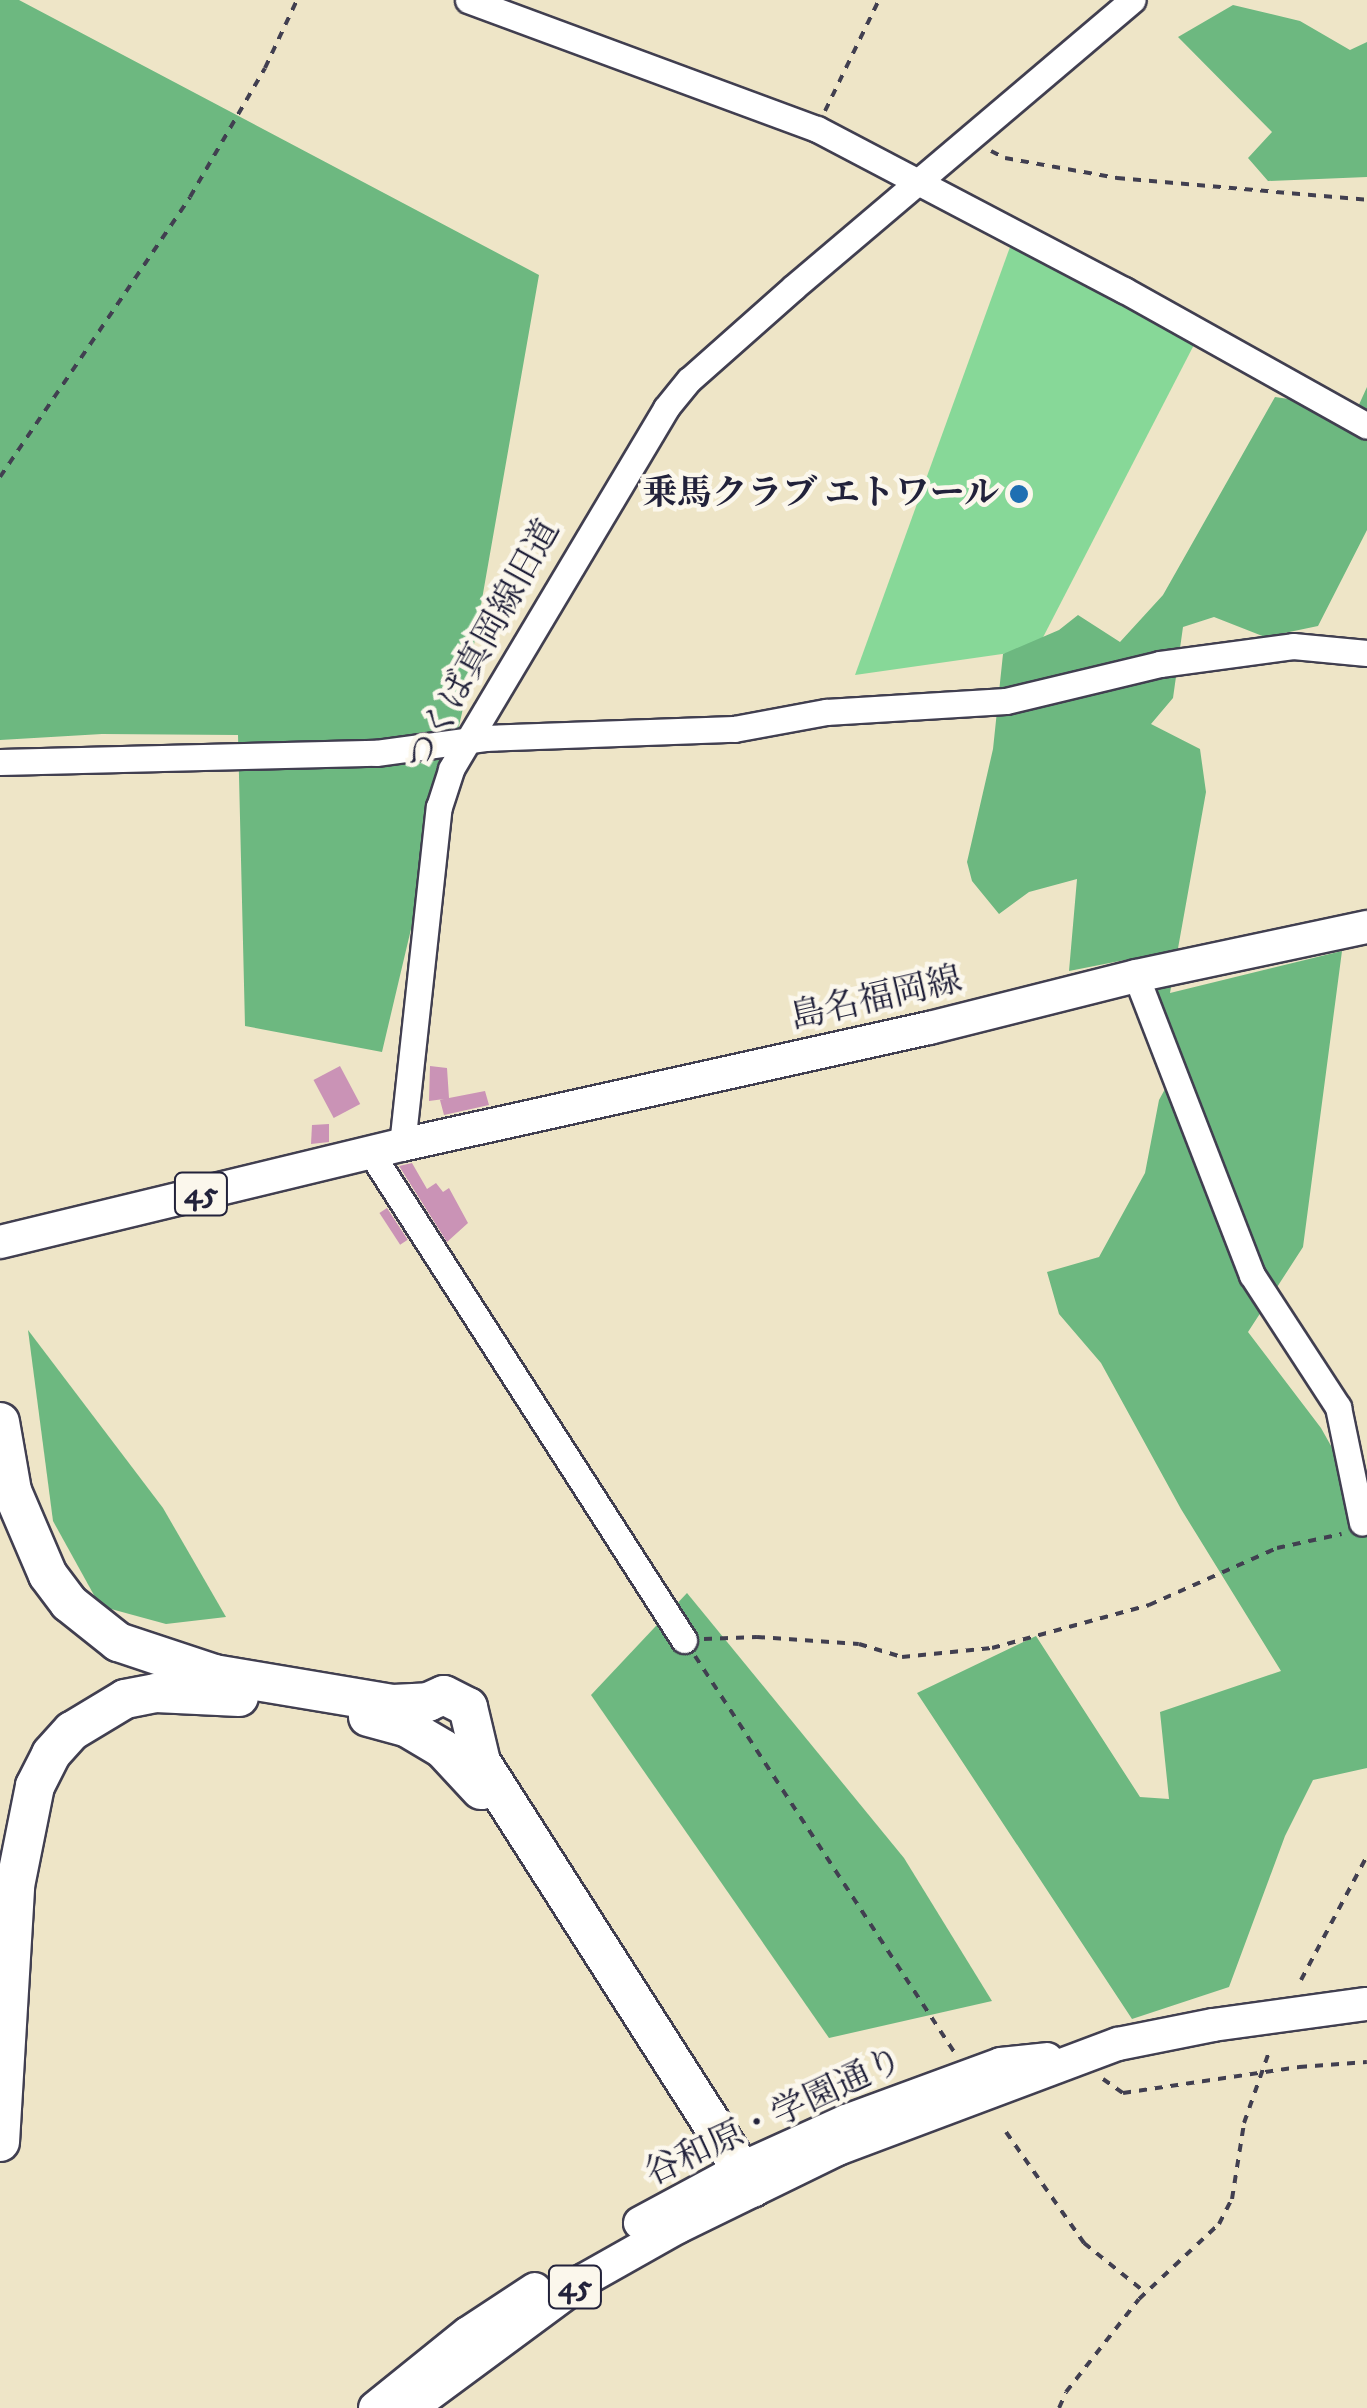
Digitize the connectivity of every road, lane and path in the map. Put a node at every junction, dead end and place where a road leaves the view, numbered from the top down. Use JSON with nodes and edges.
{"nodes":[{"id":1,"x":298,"y":0,"type":"edge"},
{"id":2,"x":468,"y":0,"type":"edge"},
{"id":3,"x":878,"y":0,"type":"edge"},
{"id":4,"x":1132,"y":0,"type":"edge"},
{"id":5,"x":510,"y":8,"type":"edge"},
{"id":6,"x":817,"y":129,"type":"junction"},
{"id":7,"x":970,"y":138,"type":"junction"},
{"id":8,"x":918,"y":180,"type":"junction"},
{"id":9,"x":1367,"y":200,"type":"edge"},
{"id":10,"x":1367,"y":426,"type":"edge"},
{"id":11,"x":0,"y":477,"type":"edge"},
{"id":12,"x":1367,"y":653,"type":"edge"},
{"id":13,"x":469,"y":742,"type":"junction"},
{"id":14,"x":0,"y":762,"type":"edge"},
{"id":15,"x":1367,"y":927,"type":"edge"},
{"id":16,"x":1136,"y":976,"type":"junction"},
{"id":17,"x":387,"y":1149,"type":"junction"},
{"id":18,"x":0,"y":1242,"type":"edge"},
{"id":19,"x":0,"y":1422,"type":"edge"},
{"id":20,"x":1362,"y":1523,"type":"joint"},
{"id":21,"x":684,"y":1640,"type":"junction"},
{"id":22,"x":441,"y":1730,"type":"junction"},
{"id":23,"x":1367,"y":1856,"type":"edge"},
{"id":24,"x":1301,"y":1980,"type":"dead end"},
{"id":25,"x":1367,"y":2004,"type":"edge"},
{"id":26,"x":1270,"y":2049,"type":"dead end"},
{"id":27,"x":1081,"y":2054,"type":"junction"},
{"id":28,"x":956,"y":2055,"type":"dead end"},
{"id":29,"x":1367,"y":2062,"type":"edge"},
{"id":30,"x":1258,"y":2075,"type":"junction"},
{"id":31,"x":1006,"y":2132,"type":"dead end"},
{"id":32,"x":0,"y":2142,"type":"edge"},
{"id":33,"x":747,"y":2178,"type":"junction"},
{"id":34,"x":1146,"y":2293,"type":"junction"},
{"id":35,"x":375,"y":2408,"type":"edge"},
{"id":36,"x":411,"y":2408,"type":"edge"},
{"id":37,"x":1059,"y":2408,"type":"edge"}],
"edges":[{"from":1,"to":11,"type":"path"},
{"from":2,"to":5,"type":"street"},
{"from":3,"to":6,"type":"path"},
{"from":4,"to":7,"type":"street","name":"つくば真岡線旧道"},
{"from":5,"to":6,"type":"street"},
{"from":6,"to":8,"type":"street"},
{"from":7,"to":8,"type":"street","name":"つくば真岡線旧道"},
{"from":7,"to":9,"type":"path"},
{"from":8,"to":10,"type":"street"},
{"from":8,"to":13,"type":"street","name":"つくば真岡線旧道"},
{"from":12,"to":13,"type":"street"},
{"from":13,"to":14,"type":"street"},
{"from":13,"to":17,"type":"street","name":"つくば真岡線旧道"},
{"from":15,"to":16,"type":"main road","name":"島名福岡線"},
{"from":16,"to":17,"type":"main road","name":"島名福岡線"},
{"from":16,"to":20,"type":"street"},
{"from":17,"to":18,"type":"main road","number":"45"},
{"from":17,"to":21,"type":"street"},
{"from":19,"to":22,"type":"highway"},
{"from":20,"to":21,"type":"path"},
{"from":21,"to":28,"type":"path"},
{"from":22,"to":32,"type":"highway"},
{"from":22,"to":33,"type":"highway"},
{"from":23,"to":24,"type":"path"},
{"from":25,"to":27,"type":"main road","name":"谷和原・学園通り","number":"45"},
{"from":26,"to":30,"type":"path"},
{"from":27,"to":30,"type":"path"},
{"from":27,"to":33,"type":"main road","name":"谷和原・学園通り","number":"45"},
{"from":29,"to":30,"type":"path"},
{"from":30,"to":34,"type":"path"},
{"from":31,"to":34,"type":"path"},
{"from":33,"to":35,"type":"main road","name":"谷和原・学園通り","number":"45"},
{"from":33,"to":36,"type":"main road","name":"谷和原・学園通り","number":"45"},
{"from":34,"to":37,"type":"path"}]}
